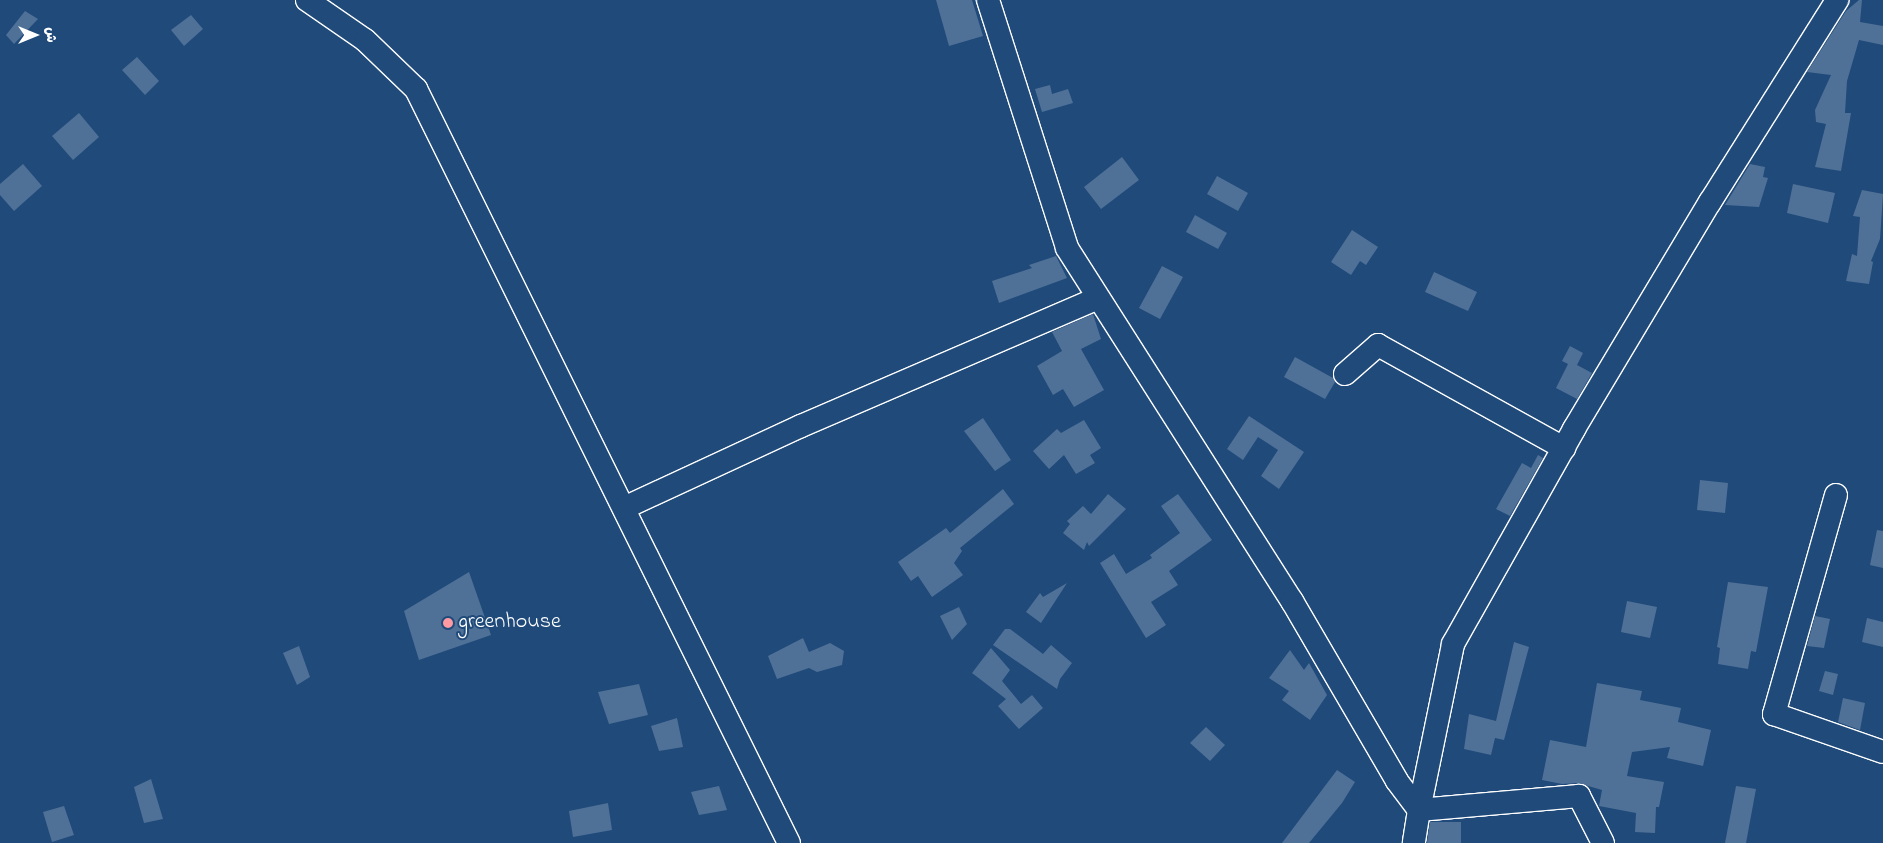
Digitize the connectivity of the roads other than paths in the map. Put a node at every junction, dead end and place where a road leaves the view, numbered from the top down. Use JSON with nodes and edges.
{"nodes":[{"id":1,"x":307,"y":0,"type":"edge"},
{"id":2,"x":988,"y":0,"type":"edge"},
{"id":3,"x":1837,"y":0,"type":"edge"},
{"id":4,"x":1098,"y":298,"type":"junction"},
{"id":5,"x":1345,"y":374,"type":"dead end"},
{"id":6,"x":1564,"y":448,"type":"junction"},
{"id":7,"x":1836,"y":495,"type":"dead end"},
{"id":8,"x":624,"y":508,"type":"junction"},
{"id":9,"x":1883,"y":752,"type":"edge"},
{"id":10,"x":1419,"y":810,"type":"junction"},
{"id":11,"x":789,"y":843,"type":"edge"},
{"id":12,"x":1414,"y":843,"type":"edge"},
{"id":13,"x":1603,"y":843,"type":"edge"}],
"edges":[{"from":1,"to":8,"type":"street"},
{"from":2,"to":4,"type":"street"},
{"from":3,"to":6,"type":"street"},
{"from":4,"to":8,"type":"street"},
{"from":4,"to":10,"type":"street"},
{"from":5,"to":6,"type":"street"},
{"from":6,"to":10,"type":"street"},
{"from":7,"to":9,"type":"street"},
{"from":8,"to":11,"type":"street"},
{"from":10,"to":12,"type":"street"},
{"from":10,"to":13,"type":"street"}]}
